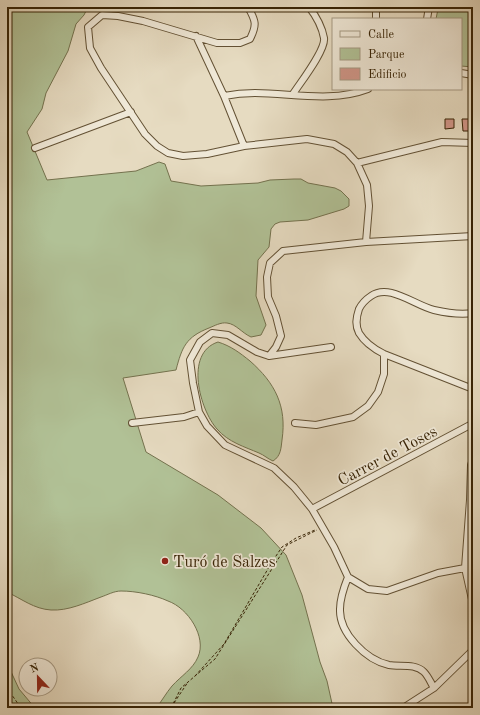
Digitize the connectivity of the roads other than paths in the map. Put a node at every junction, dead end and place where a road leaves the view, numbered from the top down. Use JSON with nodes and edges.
{"nodes":[{"id":1,"x":248,"y":7,"type":"edge"},
{"id":2,"x":309,"y":7,"type":"edge"},
{"id":3,"x":376,"y":7,"type":"edge"},
{"id":4,"x":429,"y":7,"type":"edge"},
{"id":5,"x":376,"y":18,"type":"edge"},
{"id":6,"x":427,"y":18,"type":"edge"},
{"id":7,"x":196,"y":36,"type":"junction"},
{"id":8,"x":462,"y":73,"type":"edge"},
{"id":9,"x":473,"y":75,"type":"edge"},
{"id":10,"x":365,"y":90,"type":"edge"},
{"id":11,"x":293,"y":94,"type":"junction"},
{"id":12,"x":224,"y":96,"type":"junction"},
{"id":13,"x":131,"y":112,"type":"junction"},
{"id":14,"x":473,"y":143,"type":"edge"},
{"id":15,"x":244,"y":146,"type":"junction"},
{"id":16,"x":36,"y":148,"type":"dead end"},
{"id":17,"x":357,"y":163,"type":"junction"},
{"id":18,"x":473,"y":236,"type":"edge"},
{"id":19,"x":366,"y":242,"type":"junction"},
{"id":20,"x":473,"y":313,"type":"edge"},
{"id":21,"x":331,"y":347,"type":"dead end"},
{"id":22,"x":384,"y":354,"type":"junction"},
{"id":23,"x":268,"y":356,"type":"junction"},
{"id":24,"x":473,"y":389,"type":"edge"},
{"id":25,"x":199,"y":412,"type":"junction"},
{"id":26,"x":473,"y":422,"type":"edge"},
{"id":27,"x":132,"y":423,"type":"dead end"},
{"id":28,"x":295,"y":423,"type":"dead end"},
{"id":29,"x":473,"y":459,"type":"edge"},
{"id":30,"x":312,"y":509,"type":"junction"},
{"id":31,"x":465,"y":568,"type":"junction"},
{"id":32,"x":348,"y":577,"type":"junction"},
{"id":33,"x":473,"y":604,"type":"edge"},
{"id":34,"x":473,"y":650,"type":"edge"},
{"id":35,"x":434,"y":688,"type":"junction"},
{"id":36,"x":403,"y":708,"type":"edge"}],
"edges":[{"from":1,"to":7,"type":"street"},
{"from":2,"to":11,"type":"street"},
{"from":3,"to":5,"type":"street"},
{"from":4,"to":6,"type":"street"},
{"from":7,"to":12,"type":"street"},
{"from":7,"to":13,"type":"street"},
{"from":8,"to":9,"type":"street"},
{"from":10,"to":11,"type":"street"},
{"from":11,"to":12,"type":"street"},
{"from":12,"to":15,"type":"street"},
{"from":13,"to":15,"type":"street"},
{"from":13,"to":16,"type":"street"},
{"from":14,"to":17,"type":"street"},
{"from":15,"to":17,"type":"street"},
{"from":17,"to":19,"type":"street"},
{"from":18,"to":19,"type":"street"},
{"from":19,"to":23,"type":"street"},
{"from":20,"to":22,"type":"street"},
{"from":21,"to":23,"type":"street"},
{"from":22,"to":24,"type":"street"},
{"from":22,"to":28,"type":"street"},
{"from":23,"to":25,"type":"street"},
{"from":25,"to":27,"type":"street"},
{"from":25,"to":30,"type":"street"},
{"from":26,"to":30,"type":"street","name":"Carrer de Toses"},
{"from":29,"to":31,"type":"street"},
{"from":30,"to":32,"type":"street"},
{"from":31,"to":32,"type":"street"},
{"from":31,"to":33,"type":"street"},
{"from":32,"to":35,"type":"street"},
{"from":34,"to":35,"type":"street"},
{"from":35,"to":36,"type":"street"}]}
